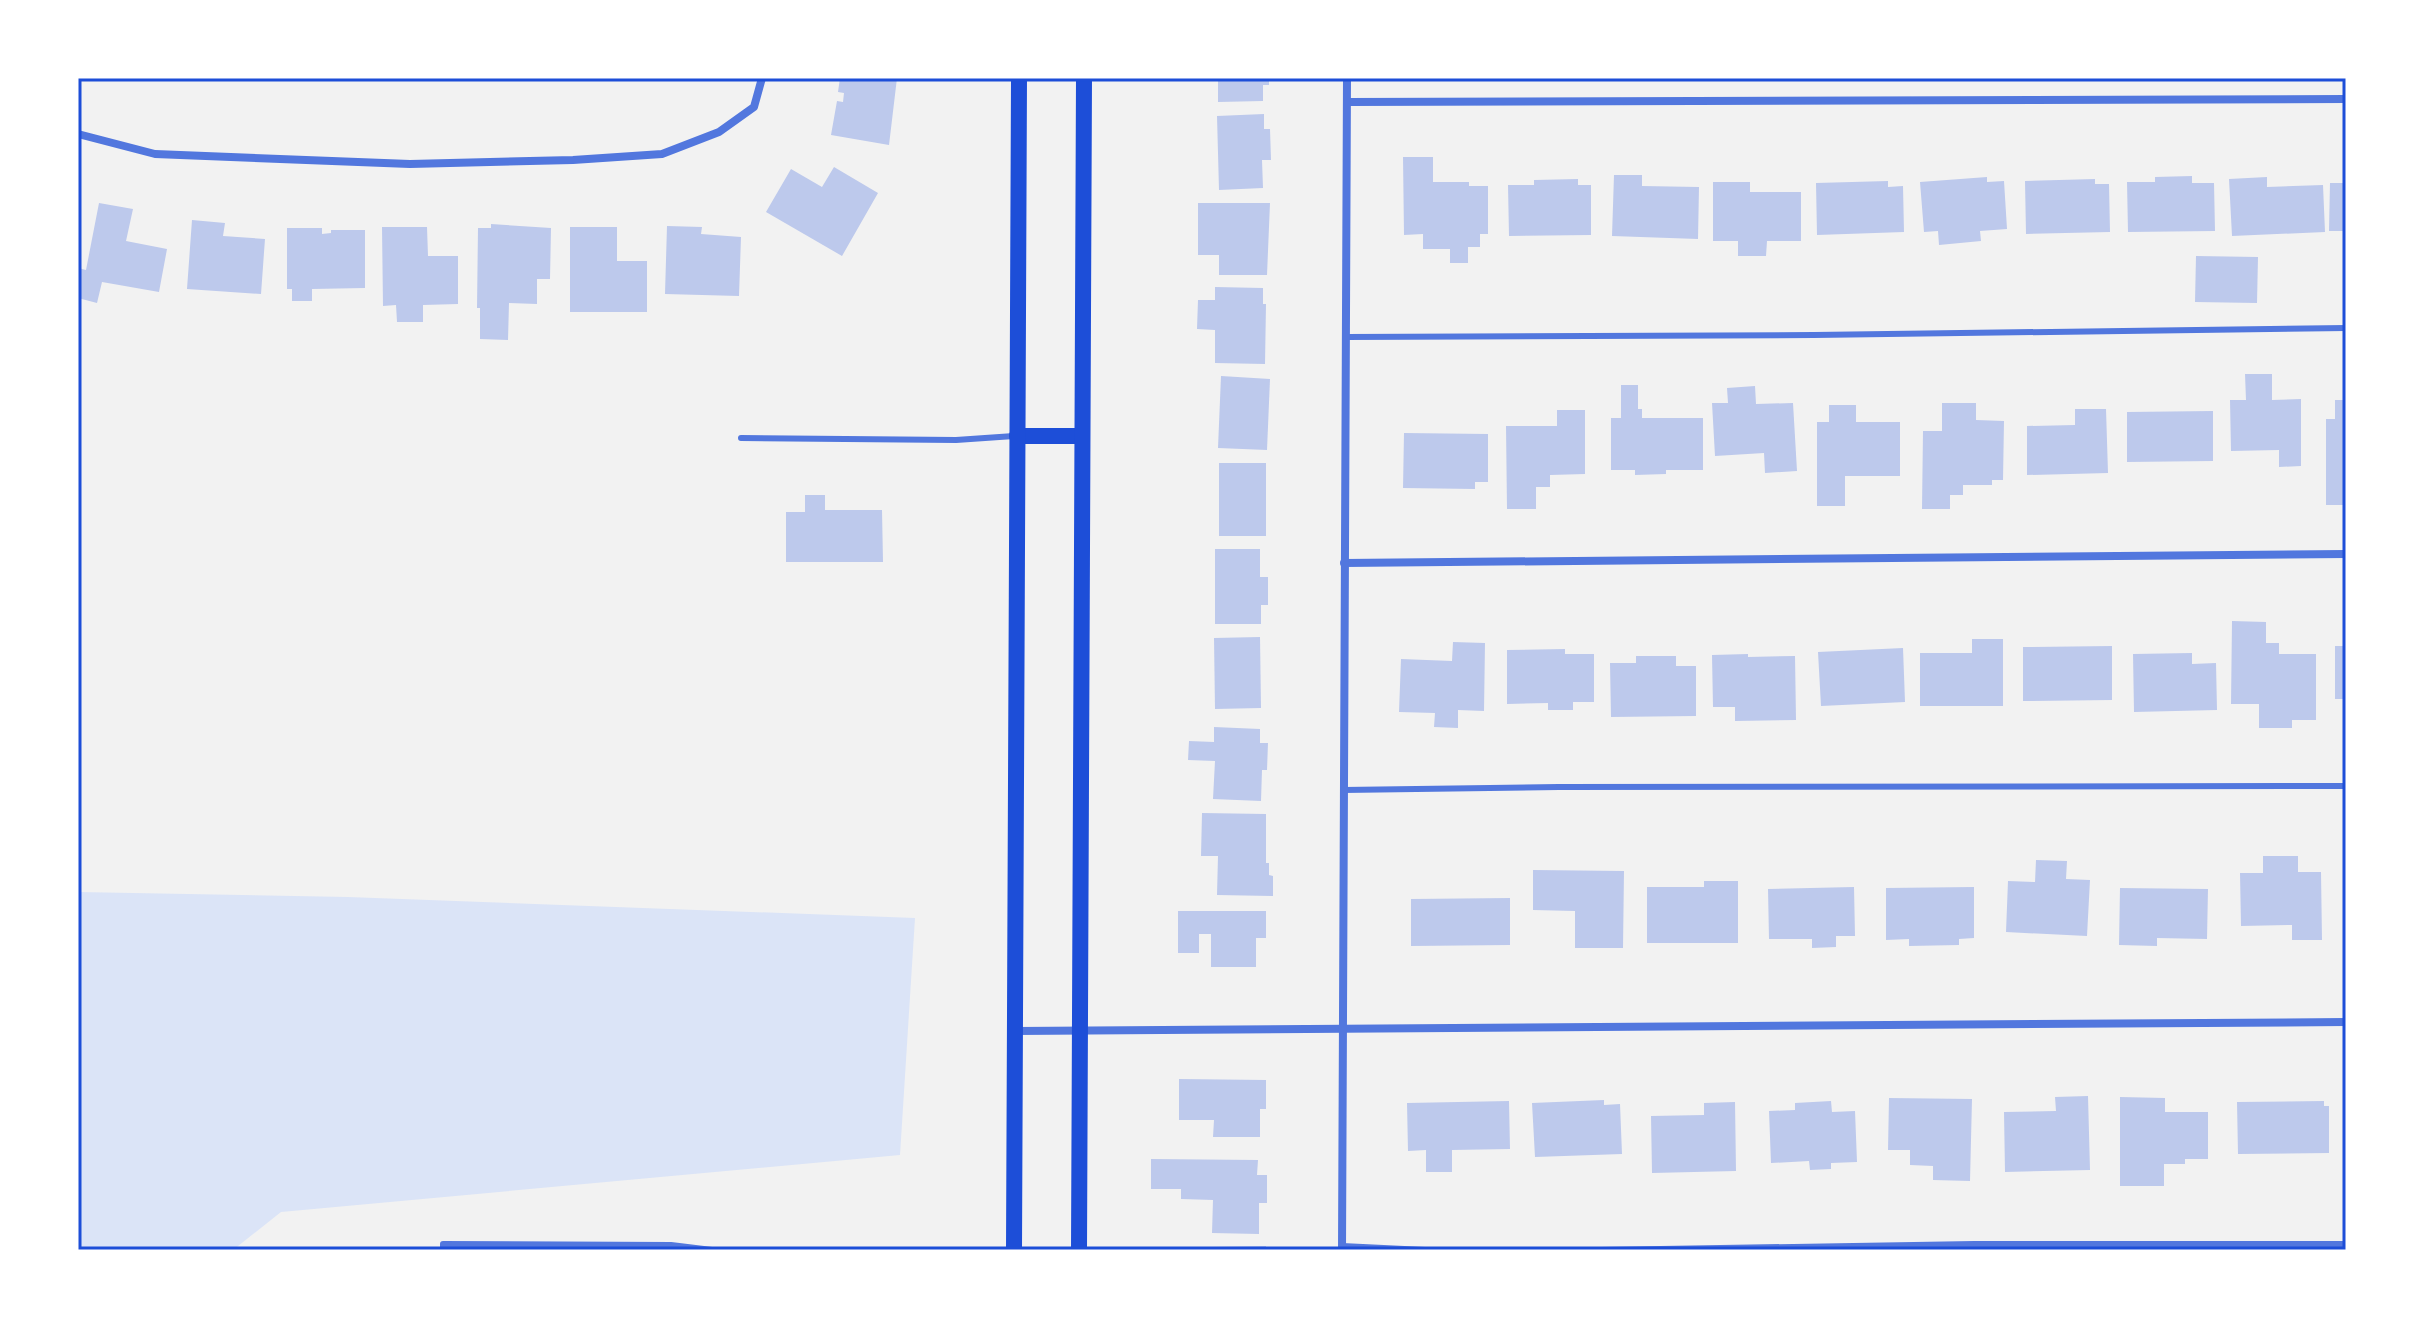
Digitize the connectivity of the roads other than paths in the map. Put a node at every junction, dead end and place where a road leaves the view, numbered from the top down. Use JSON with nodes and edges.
{"nodes":[{"id":1,"x":762,"y":78,"type":"edge"},
{"id":2,"x":1019,"y":78,"type":"edge"},
{"id":3,"x":1084,"y":78,"type":"edge"},
{"id":4,"x":1347,"y":78,"type":"edge"},
{"id":5,"x":2346,"y":99,"type":"edge"},
{"id":6,"x":1347,"y":102,"type":"junction"},
{"id":7,"x":78,"y":134,"type":"edge"},
{"id":8,"x":2346,"y":328,"type":"edge"},
{"id":9,"x":1346,"y":337,"type":"junction"},
{"id":10,"x":1017,"y":436,"type":"junction"},
{"id":11,"x":1082,"y":436,"type":"junction"},
{"id":12,"x":741,"y":438,"type":"dead end"},
{"id":13,"x":2346,"y":554,"type":"edge"},
{"id":14,"x":1344,"y":563,"type":"junction"},
{"id":15,"x":2346,"y":786,"type":"edge"},
{"id":16,"x":1343,"y":790,"type":"junction"},
{"id":17,"x":2346,"y":1022,"type":"edge"},
{"id":18,"x":1343,"y":1029,"type":"junction"},
{"id":19,"x":1080,"y":1030,"type":"junction"},
{"id":20,"x":1015,"y":1031,"type":"junction"},
{"id":21,"x":2346,"y":1244,"type":"edge"},
{"id":22,"x":1342,"y":1248,"type":"edge"},
{"id":23,"x":443,"y":1250,"type":"edge"},
{"id":24,"x":712,"y":1250,"type":"edge"},
{"id":25,"x":1014,"y":1250,"type":"edge"},
{"id":26,"x":1079,"y":1250,"type":"edge"},
{"id":27,"x":1425,"y":1250,"type":"edge"},
{"id":28,"x":1601,"y":1250,"type":"edge"}],
"edges":[{"from":1,"to":7,"type":"street"},
{"from":2,"to":10,"type":"main road"},
{"from":3,"to":11,"type":"main road"},
{"from":4,"to":6,"type":"street"},
{"from":5,"to":6,"type":"street"},
{"from":6,"to":9,"type":"street"},
{"from":8,"to":9,"type":"lane"},
{"from":9,"to":14,"type":"street"},
{"from":10,"to":11,"type":"main road"},
{"from":10,"to":12,"type":"lane"},
{"from":10,"to":20,"type":"main road"},
{"from":11,"to":19,"type":"main road"},
{"from":13,"to":14,"type":"street"},
{"from":14,"to":16,"type":"street"},
{"from":15,"to":16,"type":"lane"},
{"from":16,"to":18,"type":"street"},
{"from":17,"to":18,"type":"street"},
{"from":18,"to":19,"type":"street"},
{"from":18,"to":22,"type":"street"},
{"from":19,"to":20,"type":"street"},
{"from":19,"to":26,"type":"main road"},
{"from":20,"to":25,"type":"main road"},
{"from":21,"to":28,"type":"lane"},
{"from":22,"to":27,"type":"lane"},
{"from":23,"to":24,"type":"lane"}]}
